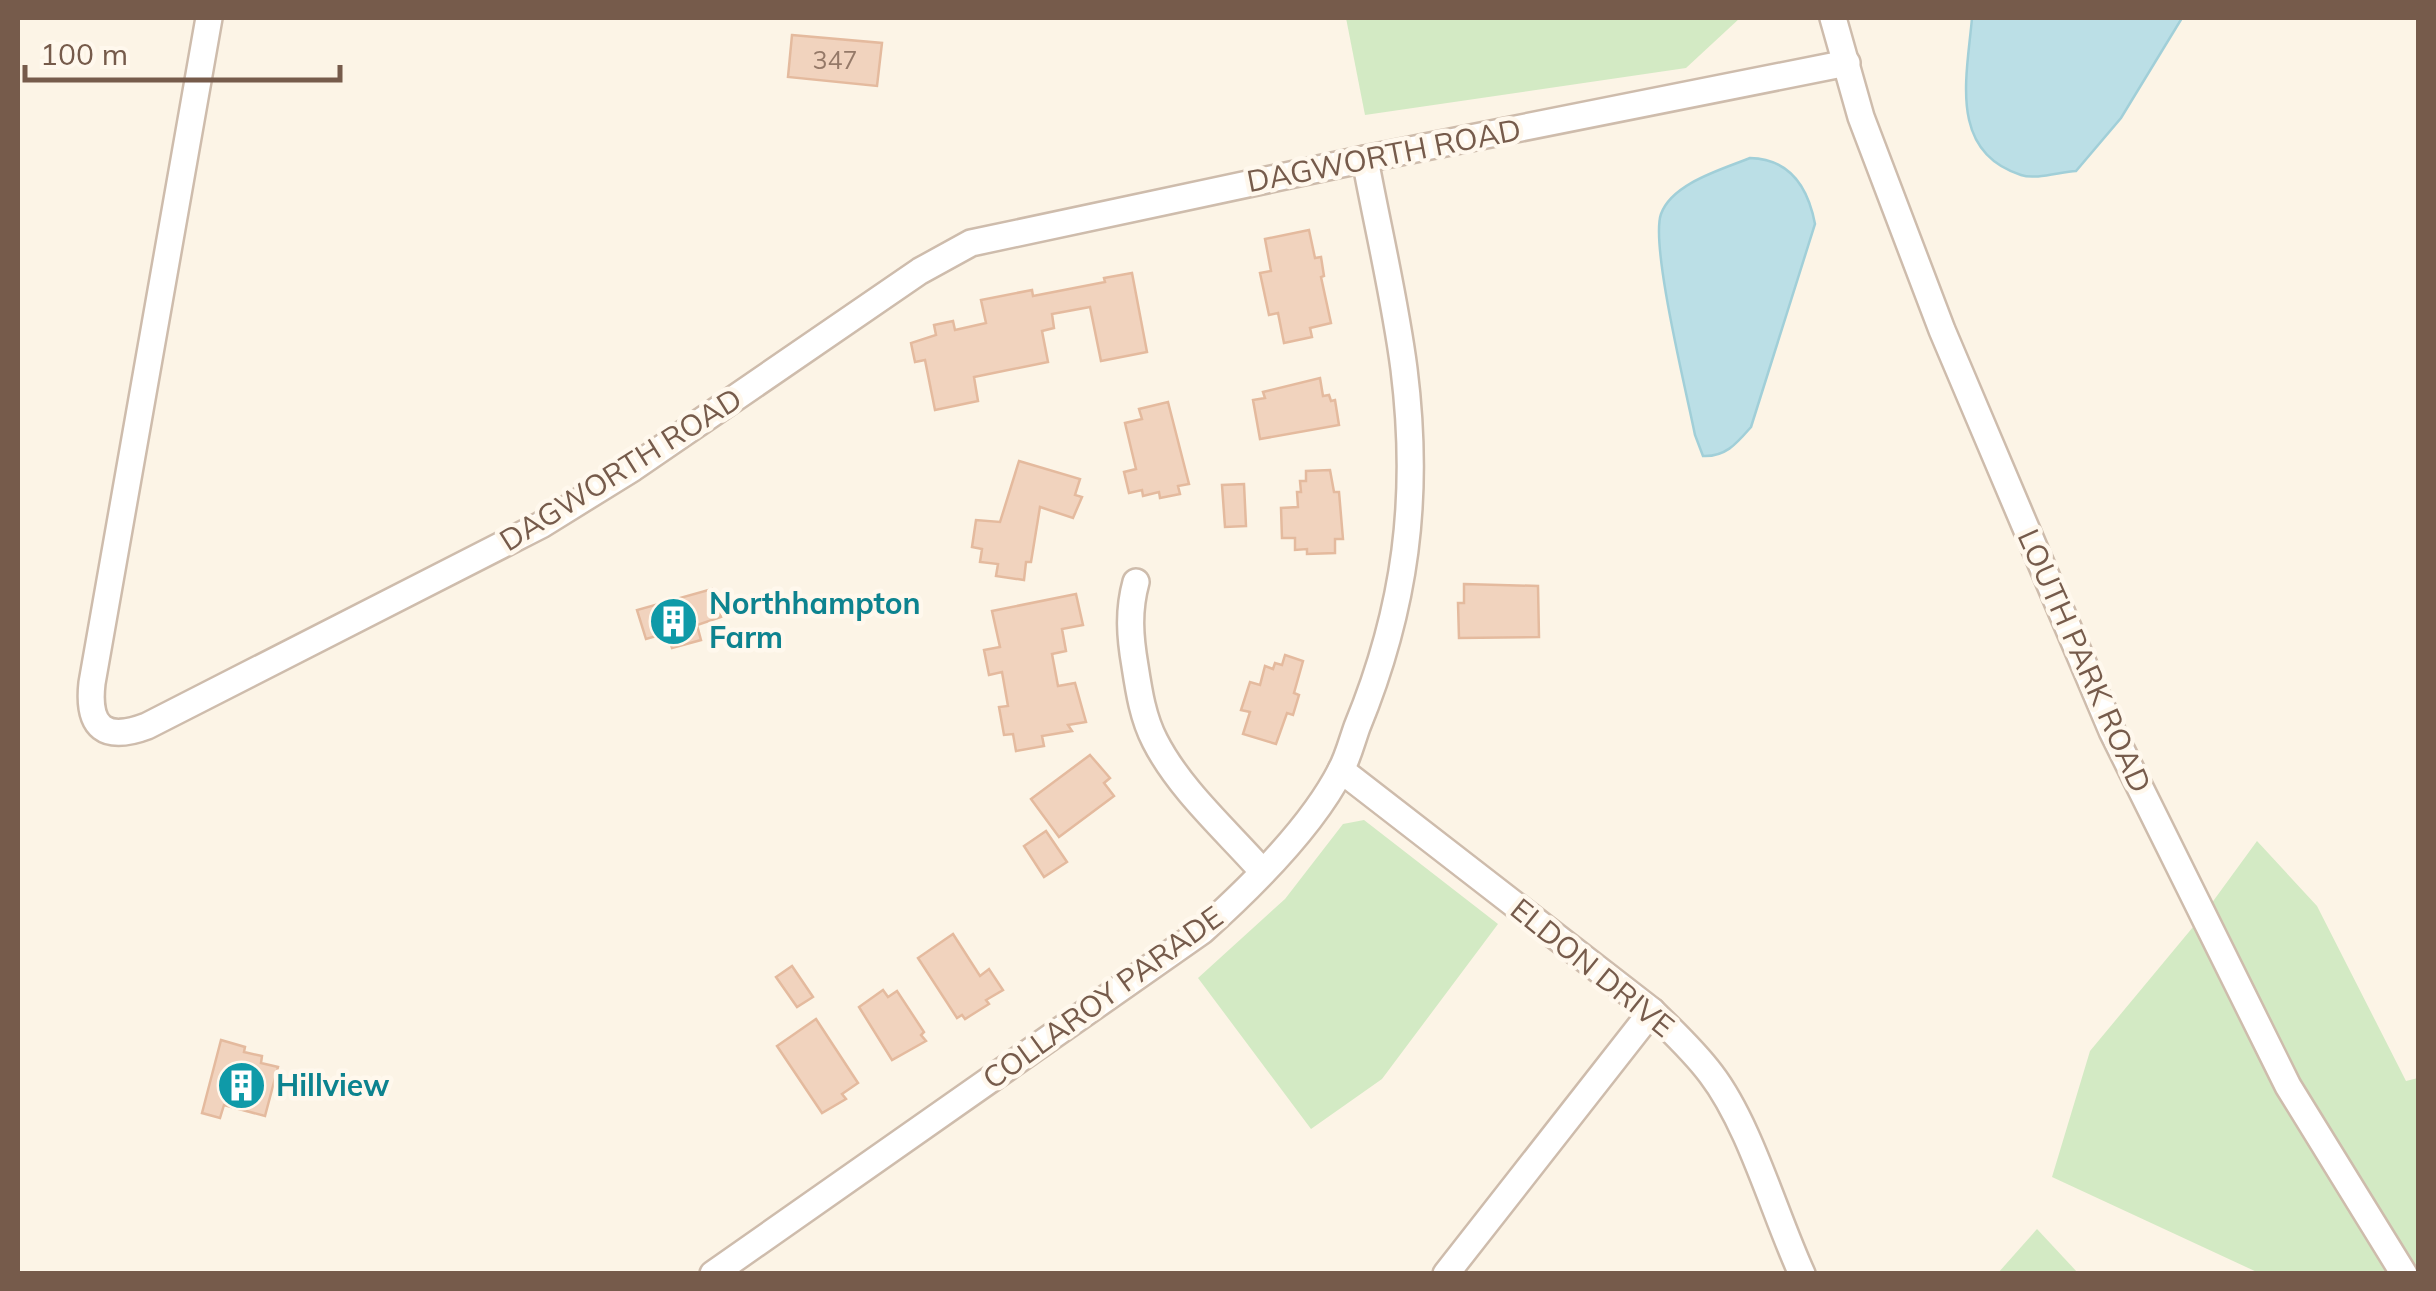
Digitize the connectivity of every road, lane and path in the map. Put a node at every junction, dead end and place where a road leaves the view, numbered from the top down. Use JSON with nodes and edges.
{"nodes":[{"id":1,"x":209,"y":18,"type":"edge"},
{"id":2,"x":1834,"y":18,"type":"edge"},
{"id":3,"x":1847,"y":63,"type":"junction"},
{"id":4,"x":1365,"y":159,"type":"junction"},
{"id":5,"x":1136,"y":582,"type":"dead end"},
{"id":6,"x":1341,"y":770,"type":"junction"},
{"id":7,"x":1263,"y":872,"type":"junction"},
{"id":8,"x":1652,"y":1011,"type":"junction"},
{"id":9,"x":712,"y":1274,"type":"edge"},
{"id":10,"x":1446,"y":1274,"type":"edge"},
{"id":11,"x":1802,"y":1274,"type":"edge"},
{"id":12,"x":2404,"y":1274,"type":"edge"}],
"edges":[{"from":1,"to":4,"type":"street","name":"DAGWORTH ROAD"},
{"from":2,"to":3,"type":"street","name":"LOUTH PARK ROAD"},
{"from":3,"to":4,"type":"street","name":"DAGWORTH ROAD"},
{"from":3,"to":12,"type":"street","name":"LOUTH PARK ROAD"},
{"from":4,"to":6,"type":"street","name":"COLLAROY PARADE"},
{"from":5,"to":7,"type":"street"},
{"from":6,"to":7,"type":"street","name":"COLLAROY PARADE"},
{"from":6,"to":8,"type":"street","name":"ELDON DRIVE"},
{"from":7,"to":9,"type":"street","name":"COLLAROY PARADE"},
{"from":8,"to":10,"type":"street"},
{"from":8,"to":11,"type":"street","name":"ELDON DRIVE"}]}
